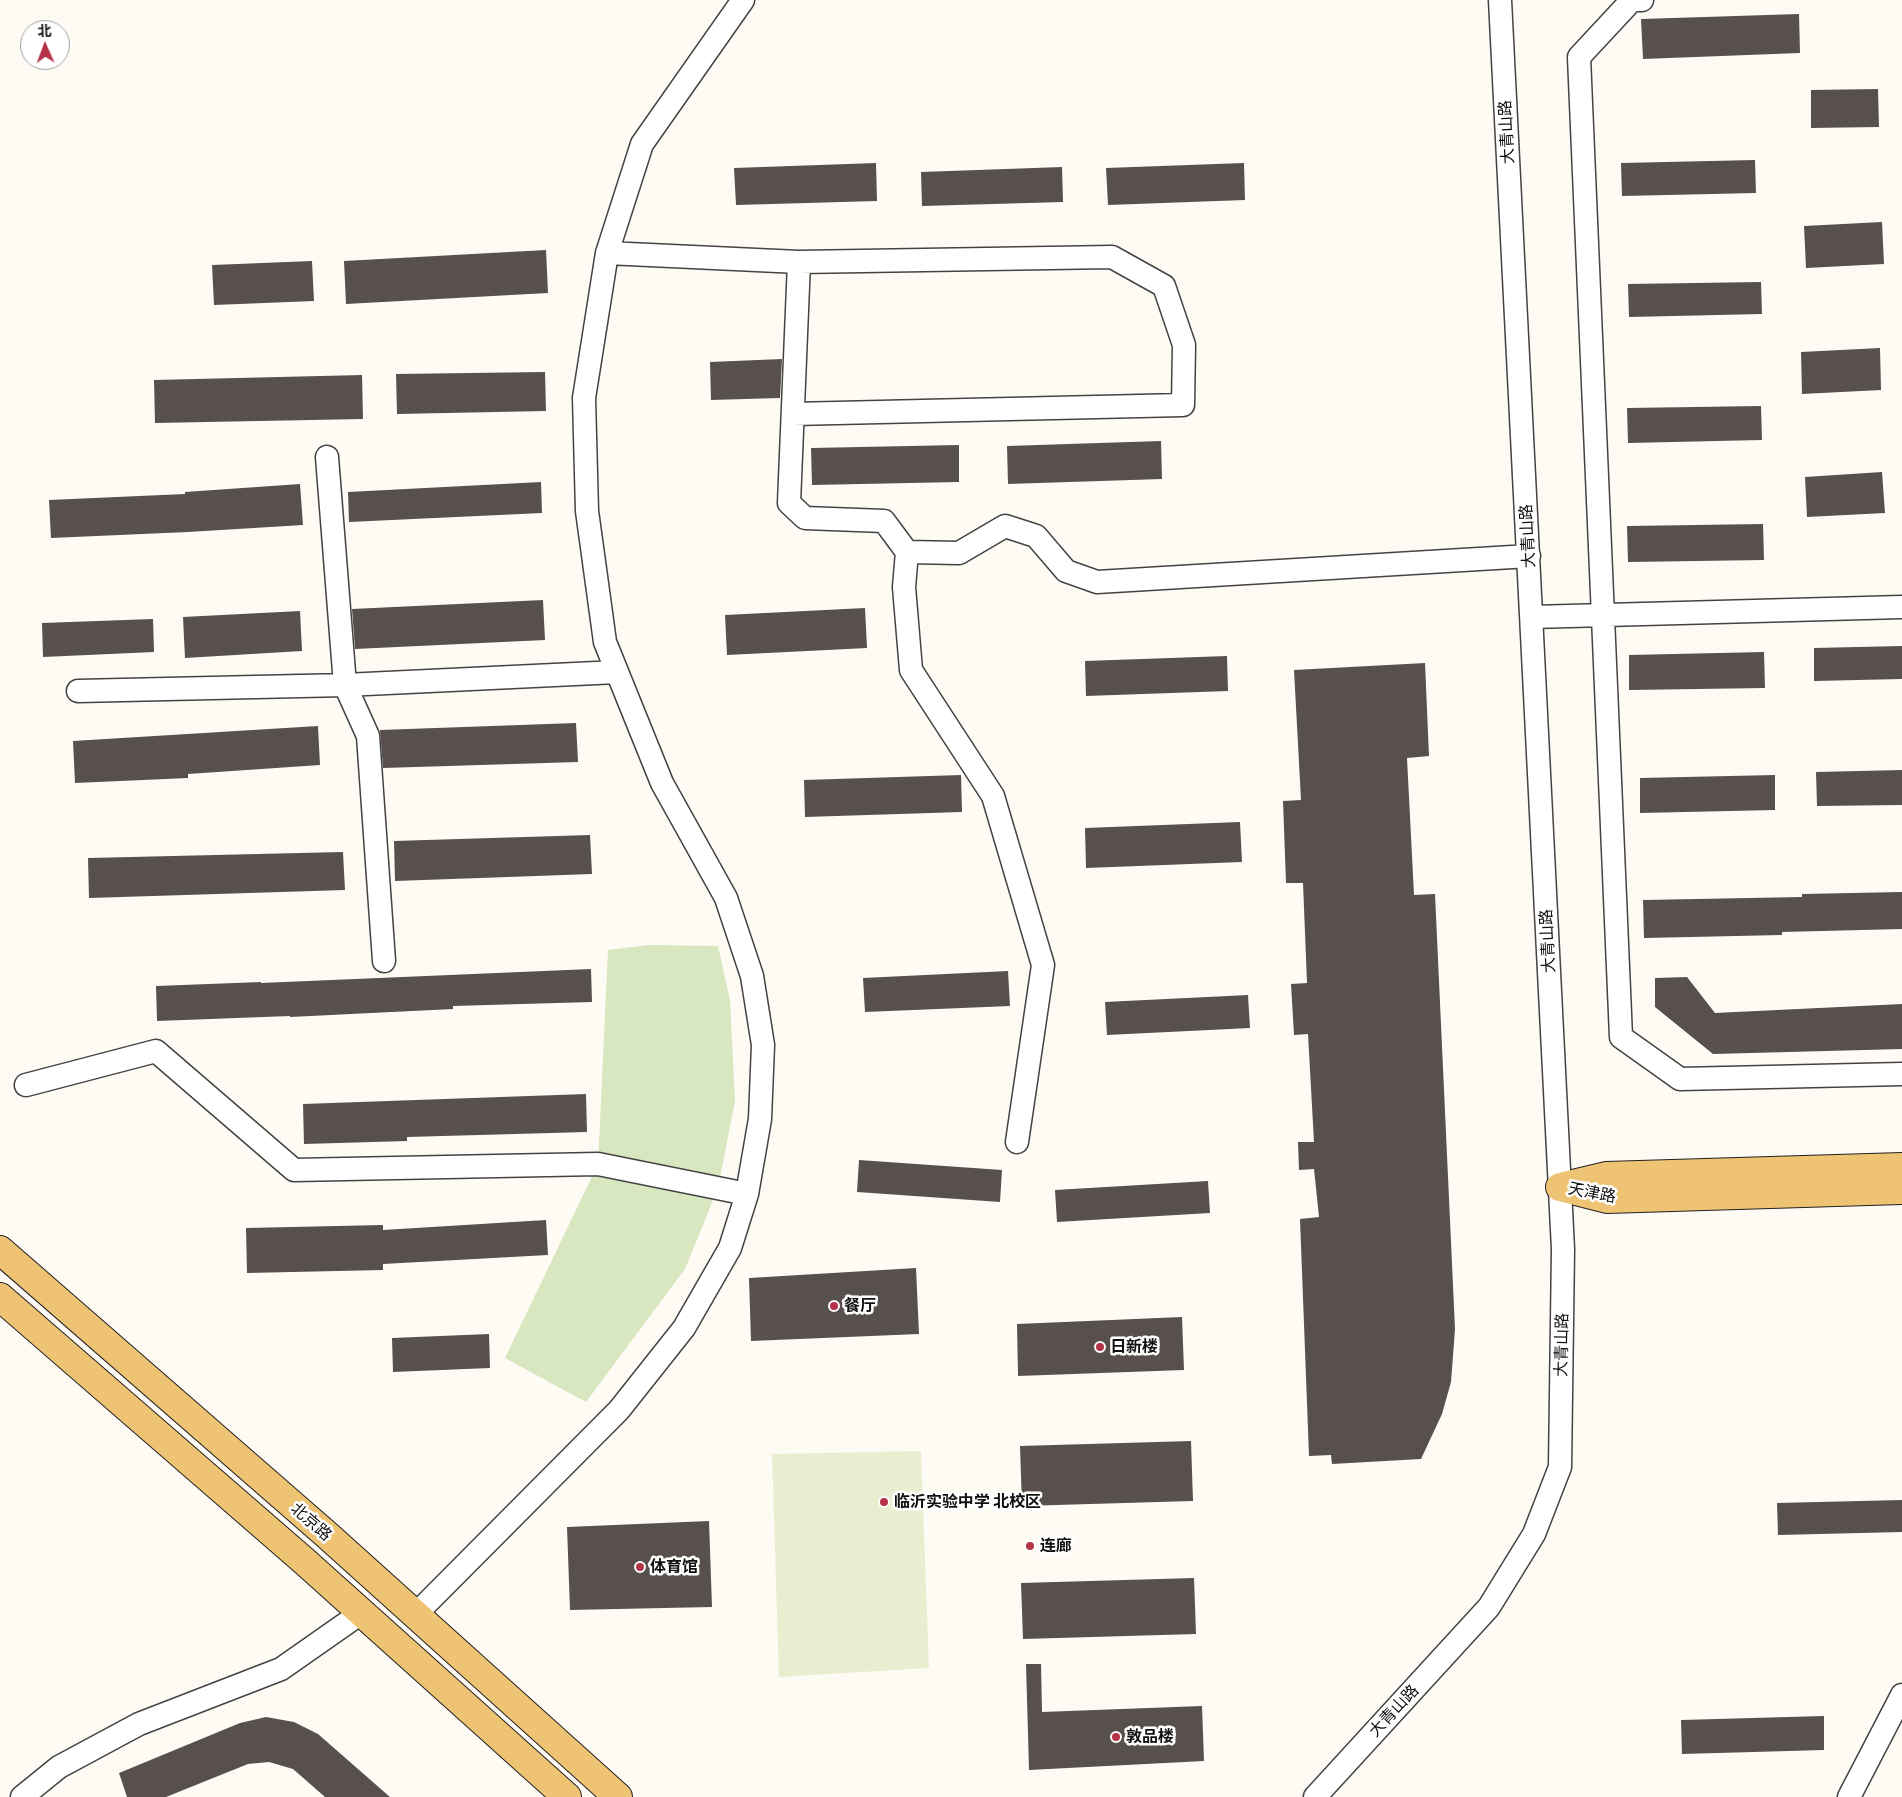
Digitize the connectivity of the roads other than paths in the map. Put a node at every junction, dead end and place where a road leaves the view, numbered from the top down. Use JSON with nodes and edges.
{"nodes":[{"id":1,"x":743,"y":0,"type":"edge"},
{"id":2,"x":1500,"y":0,"type":"edge"},
{"id":3,"x":1642,"y":0,"type":"edge"},
{"id":4,"x":606,"y":253,"type":"junction"},
{"id":5,"x":799,"y":262,"type":"junction"},
{"id":6,"x":793,"y":414,"type":"junction"},
{"id":7,"x":328,"y":457,"type":"dead end"},
{"id":8,"x":907,"y":552,"type":"junction"},
{"id":9,"x":1529,"y":556,"type":"junction"},
{"id":10,"x":1902,"y":607,"type":"edge"},
{"id":11,"x":1604,"y":615,"type":"junction"},
{"id":12,"x":1532,"y":617,"type":"junction"},
{"id":13,"x":617,"y":672,"type":"junction"},
{"id":14,"x":345,"y":685,"type":"junction"},
{"id":15,"x":78,"y":691,"type":"dead end"},
{"id":16,"x":384,"y":961,"type":"dead end"},
{"id":17,"x":1902,"y":1074,"type":"edge"},
{"id":18,"x":26,"y":1085,"type":"dead end"},
{"id":19,"x":1017,"y":1142,"type":"dead end"},
{"id":20,"x":1902,"y":1167,"type":"edge"},
{"id":21,"x":1560,"y":1187,"type":"junction"},
{"id":22,"x":1902,"y":1190,"type":"edge"},
{"id":23,"x":746,"y":1194,"type":"junction"},
{"id":24,"x":0,"y":1250,"type":"edge"},
{"id":25,"x":0,"y":1297,"type":"edge"},
{"id":26,"x":361,"y":1613,"type":"junction"},
{"id":27,"x":415,"y":1615,"type":"junction"},
{"id":28,"x":1902,"y":1695,"type":"edge"},
{"id":29,"x":22,"y":1797,"type":"edge"},
{"id":30,"x":567,"y":1797,"type":"edge"},
{"id":31,"x":618,"y":1797,"type":"edge"},
{"id":32,"x":1315,"y":1797,"type":"edge"},
{"id":33,"x":1849,"y":1797,"type":"edge"}],
"edges":[{"from":1,"to":4,"type":"street"},
{"from":2,"to":9,"type":"street","name":"大青山路"},
{"from":3,"to":11,"type":"street"},
{"from":4,"to":5,"type":"street"},
{"from":4,"to":13,"type":"street"},
{"from":5,"to":6,"type":"street"},
{"from":5,"to":6,"type":"street"},
{"from":6,"to":8,"type":"street"},
{"from":7,"to":14,"type":"street"},
{"from":8,"to":9,"type":"street"},
{"from":8,"to":19,"type":"street"},
{"from":9,"to":12,"type":"street","name":"大青山路"},
{"from":10,"to":11,"type":"street"},
{"from":11,"to":12,"type":"street"},
{"from":11,"to":17,"type":"street"},
{"from":12,"to":21,"type":"street","name":"大青山路"},
{"from":13,"to":14,"type":"street"},
{"from":13,"to":23,"type":"street"},
{"from":14,"to":15,"type":"street"},
{"from":14,"to":16,"type":"street"},
{"from":18,"to":23,"type":"street"},
{"from":20,"to":21,"type":"main road","name":"天津路"},
{"from":21,"to":22,"type":"main road","name":"天津路"},
{"from":21,"to":32,"type":"street","name":"大青山路"},
{"from":23,"to":27,"type":"street"},
{"from":24,"to":27,"type":"main road","name":"北京路"},
{"from":25,"to":26,"type":"main road"},
{"from":26,"to":29,"type":"street"},
{"from":26,"to":30,"type":"main road"},
{"from":27,"to":31,"type":"main road","name":"北京路"},
{"from":28,"to":33,"type":"street"}]}
